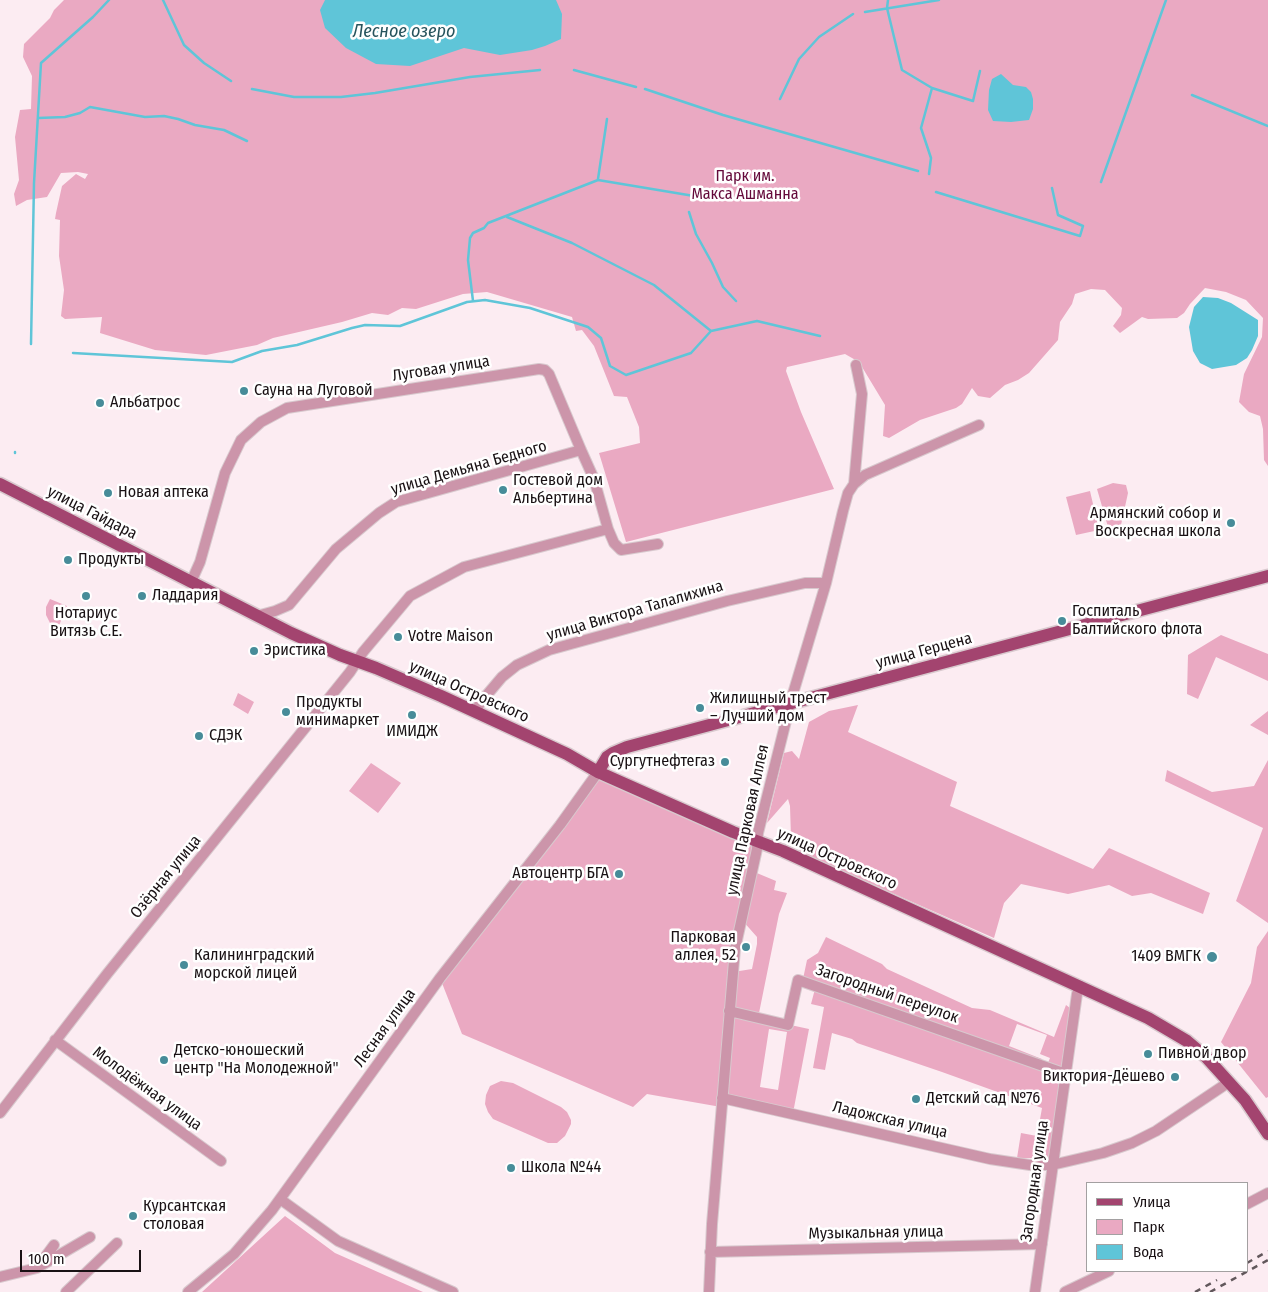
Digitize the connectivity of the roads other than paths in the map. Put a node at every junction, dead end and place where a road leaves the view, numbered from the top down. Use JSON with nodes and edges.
{"nodes":[{"id":1,"x":856,"y":365,"type":"dead end"},
{"id":2,"x":979,"y":425,"type":"dead end"},
{"id":3,"x":580,"y":450,"type":"junction"},
{"id":4,"x":0,"y":484,"type":"edge"},
{"id":5,"x":854,"y":484,"type":"junction"},
{"id":6,"x":608,"y":529,"type":"junction"},
{"id":7,"x":658,"y":544,"type":"dead end"},
{"id":8,"x":1268,"y":576,"type":"edge"},
{"id":9,"x":191,"y":582,"type":"junction"},
{"id":10,"x":826,"y":583,"type":"junction"},
{"id":11,"x":257,"y":616,"type":"junction"},
{"id":12,"x":358,"y":662,"type":"junction"},
{"id":13,"x":789,"y":704,"type":"junction"},
{"id":14,"x":476,"y":712,"type":"junction"},
{"id":15,"x":598,"y":772,"type":"junction"},
{"id":16,"x":757,"y":841,"type":"junction"},
{"id":17,"x":1080,"y":986,"type":"junction"},
{"id":18,"x":729,"y":1012,"type":"junction"},
{"id":19,"x":56,"y":1040,"type":"junction"},
{"id":20,"x":1066,"y":1074,"type":"junction"},
{"id":21,"x":1229,"y":1082,"type":"junction"},
{"id":22,"x":722,"y":1098,"type":"junction"},
{"id":23,"x":0,"y":1113,"type":"edge"},
{"id":24,"x":1268,"y":1134,"type":"edge"},
{"id":25,"x":221,"y":1161,"type":"dead end"},
{"id":26,"x":1052,"y":1165,"type":"junction"},
{"id":27,"x":1268,"y":1194,"type":"edge"},
{"id":28,"x":280,"y":1199,"type":"junction"},
{"id":29,"x":1248,"y":1204,"type":"edge"},
{"id":30,"x":90,"y":1237,"type":"dead end"},
{"id":31,"x":117,"y":1243,"type":"dead end"},
{"id":32,"x":1042,"y":1244,"type":"junction"},
{"id":33,"x":54,"y":1245,"type":"dead end"},
{"id":34,"x":710,"y":1252,"type":"junction"},
{"id":35,"x":37,"y":1268,"type":"junction"},
{"id":36,"x":1107,"y":1272,"type":"edge"},
{"id":37,"x":0,"y":1277,"type":"edge"},
{"id":38,"x":66,"y":1292,"type":"edge"},
{"id":39,"x":188,"y":1292,"type":"edge"},
{"id":40,"x":453,"y":1292,"type":"edge"},
{"id":41,"x":709,"y":1292,"type":"edge"},
{"id":42,"x":1035,"y":1292,"type":"edge"},
{"id":43,"x":1065,"y":1292,"type":"edge"}],
"edges":[{"from":1,"to":5,"type":"street","name":"улица Парковая Аллея"},
{"from":2,"to":5,"type":"street"},
{"from":3,"to":6,"type":"street"},
{"from":3,"to":9,"type":"street","name":"Луговая улица"},
{"from":3,"to":11,"type":"street","name":"улица Демьяна Бедного"},
{"from":4,"to":9,"type":"main road","name":"улица Гайдара"},
{"from":5,"to":10,"type":"street","name":"улица Парковая Аллея"},
{"from":6,"to":7,"type":"street"},
{"from":6,"to":12,"type":"street"},
{"from":8,"to":13,"type":"main road","name":"улица Герцена"},
{"from":9,"to":11,"type":"main road","name":"улица Гайдара"},
{"from":10,"to":13,"type":"street","name":"улица Парковая Аллея"},
{"from":10,"to":14,"type":"street","name":"улица Виктора Талалихина"},
{"from":11,"to":12,"type":"main road","name":"улица Гайдара"},
{"from":12,"to":14,"type":"main road","name":"улица Островского"},
{"from":12,"to":19,"type":"street","name":"Озёрная улица"},
{"from":13,"to":15,"type":"main road","name":"улица Герцена"},
{"from":13,"to":16,"type":"street","name":"улица Парковая Аллея"},
{"from":14,"to":15,"type":"main road","name":"улица Островского"},
{"from":15,"to":16,"type":"main road","name":"улица Островского"},
{"from":15,"to":28,"type":"street","name":"Лесная улица"},
{"from":16,"to":17,"type":"main road","name":"улица Островского"},
{"from":16,"to":18,"type":"street","name":"улица Парковая Аллея"},
{"from":17,"to":20,"type":"street","name":"Загородная улица"},
{"from":17,"to":21,"type":"main road","name":"улица Островского"},
{"from":18,"to":20,"type":"street","name":"Загородный переулок"},
{"from":18,"to":22,"type":"street","name":"улица Парковая Аллея"},
{"from":19,"to":23,"type":"street","name":"Озёрная улица"},
{"from":19,"to":25,"type":"street","name":"Молодёжная улица"},
{"from":20,"to":26,"type":"street","name":"Загородная улица"},
{"from":21,"to":24,"type":"main road","name":"улица Островского"},
{"from":21,"to":26,"type":"street","name":"Ладожская улица"},
{"from":22,"to":26,"type":"street","name":"Ладожская улица"},
{"from":22,"to":34,"type":"street","name":"улица Парковая Аллея"},
{"from":26,"to":32,"type":"street","name":"Загородная улица"},
{"from":27,"to":29,"type":"street"},
{"from":28,"to":39,"type":"street","name":"Лесная улица"},
{"from":28,"to":40,"type":"street"},
{"from":30,"to":35,"type":"street"},
{"from":31,"to":38,"type":"street"},
{"from":32,"to":34,"type":"street","name":"Музыкальная улица"},
{"from":32,"to":42,"type":"street","name":"Загородная улица"},
{"from":33,"to":35,"type":"street"},
{"from":34,"to":41,"type":"street","name":"улица Парковая Аллея"},
{"from":35,"to":37,"type":"street"},
{"from":36,"to":43,"type":"street"}]}
